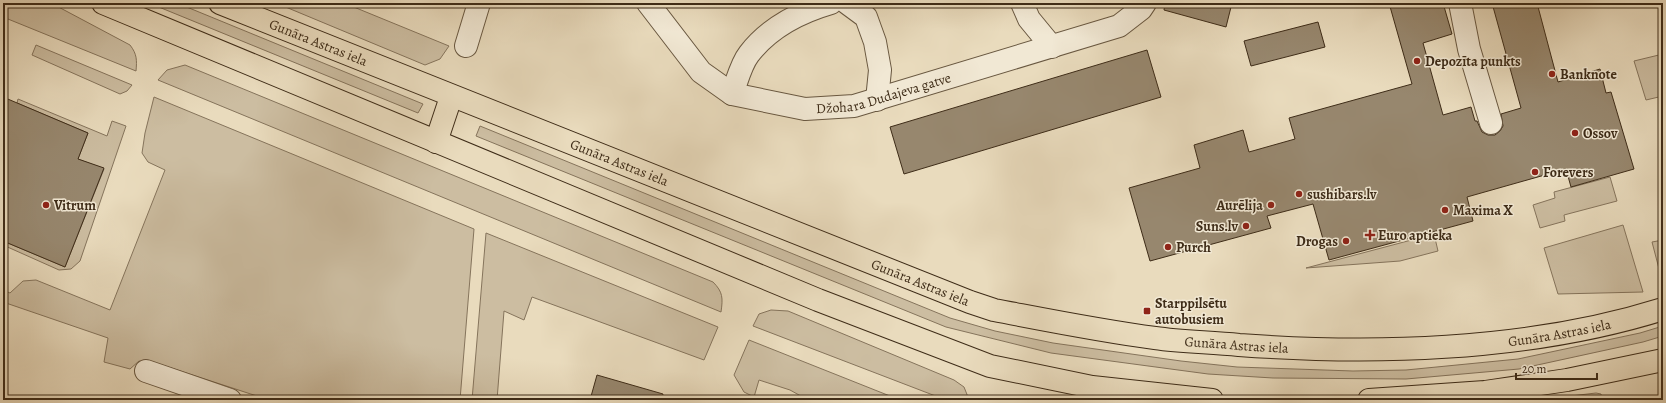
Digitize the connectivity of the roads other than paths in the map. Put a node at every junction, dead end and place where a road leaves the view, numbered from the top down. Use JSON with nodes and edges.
{"nodes":[{"id":1,"x":103,"y":3,"type":"edge"},
{"id":2,"x":220,"y":3,"type":"edge"},
{"id":3,"x":480,"y":3,"type":"edge"},
{"id":4,"x":648,"y":3,"type":"edge"},
{"id":5,"x":831,"y":3,"type":"edge"},
{"id":6,"x":847,"y":3,"type":"edge"},
{"id":7,"x":1022,"y":3,"type":"edge"},
{"id":8,"x":1145,"y":3,"type":"edge"},
{"id":9,"x":1460,"y":3,"type":"edge"},
{"id":10,"x":466,"y":46,"type":"dead end"},
{"id":11,"x":1052,"y":47,"type":"junction"},
{"id":12,"x":732,"y":94,"type":"junction"},
{"id":13,"x":451,"y":97,"type":"junction"},
{"id":14,"x":877,"y":100,"type":"junction"},
{"id":15,"x":1491,"y":123,"type":"dead end"},
{"id":16,"x":436,"y":142,"type":"junction"},
{"id":17,"x":1663,"y":309,"type":"edge"},
{"id":18,"x":1663,"y":360,"type":"edge"},
{"id":19,"x":146,"y":371,"type":"dead end"},
{"id":20,"x":230,"y":400,"type":"edge"},
{"id":21,"x":1212,"y":400,"type":"edge"},
{"id":22,"x":1369,"y":400,"type":"edge"}],
"edges":[{"from":1,"to":16,"type":"main road"},
{"from":2,"to":13,"type":"main road","name":"Gunāra Astras iela"},
{"from":3,"to":10,"type":"street"},
{"from":4,"to":12,"type":"street","name":"Džohara Dudajeva gatve"},
{"from":5,"to":12,"type":"street"},
{"from":6,"to":14,"type":"street"},
{"from":7,"to":11,"type":"street"},
{"from":8,"to":11,"type":"street","name":"Džohara Dudajeva gatve"},
{"from":9,"to":15,"type":"street"},
{"from":11,"to":14,"type":"street","name":"Džohara Dudajeva gatve"},
{"from":12,"to":14,"type":"street","name":"Džohara Dudajeva gatve"},
{"from":13,"to":16,"type":"main road"},
{"from":13,"to":17,"type":"main road","name":"Gunāra Astras iela"},
{"from":16,"to":21,"type":"main road"},
{"from":18,"to":22,"type":"main road"},
{"from":19,"to":20,"type":"street"}]}
